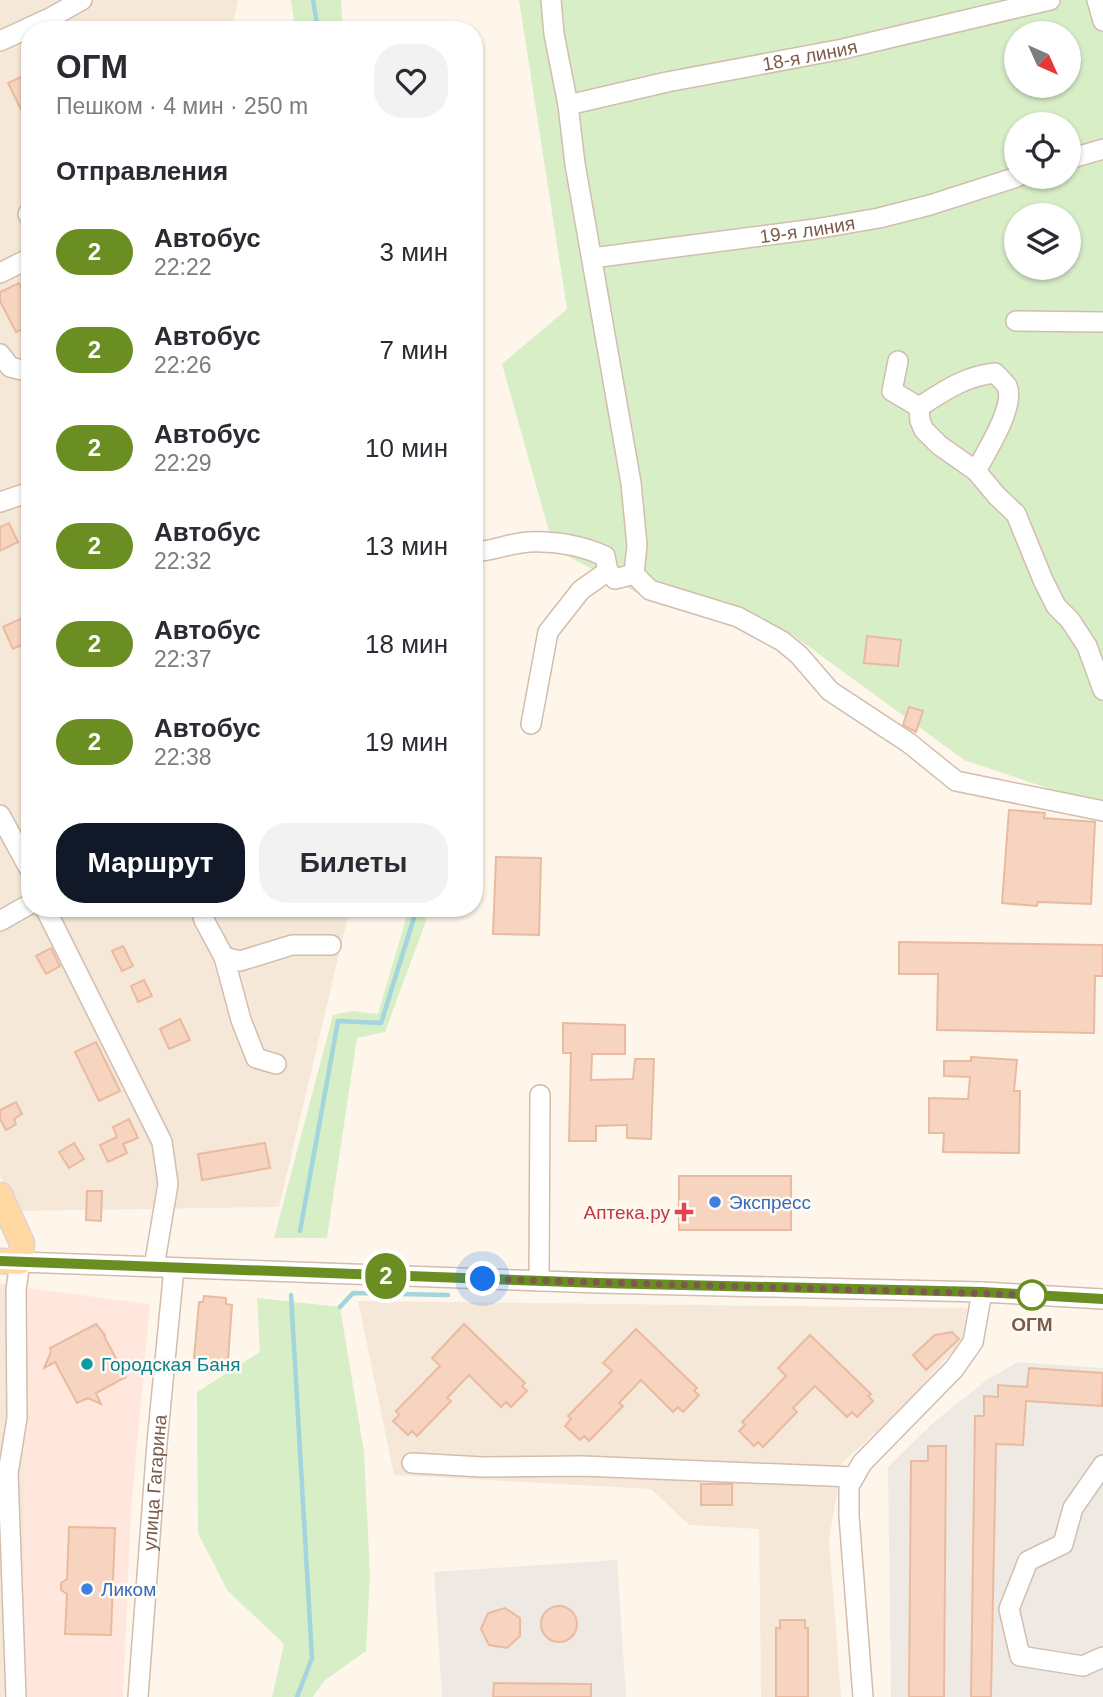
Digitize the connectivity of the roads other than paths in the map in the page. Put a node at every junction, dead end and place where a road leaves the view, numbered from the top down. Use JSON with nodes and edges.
{"nodes":[{"id":1,"x":82,"y":0,"type":"edge"},
{"id":2,"x":551,"y":0,"type":"edge"},
{"id":3,"x":1050,"y":0,"type":"edge"},
{"id":4,"x":1097,"y":0,"type":"edge"},
{"id":5,"x":55,"y":21,"type":"edge"},
{"id":6,"x":1103,"y":21,"type":"edge"},
{"id":7,"x":21,"y":34,"type":"edge"},
{"id":8,"x":0,"y":41,"type":"edge"},
{"id":9,"x":568,"y":105,"type":"junction"},
{"id":10,"x":1103,"y":149,"type":"edge"},
{"id":11,"x":1081,"y":155,"type":"edge"},
{"id":12,"x":1004,"y":181,"type":"edge"},
{"id":13,"x":592,"y":258,"type":"junction"},
{"id":14,"x":21,"y":262,"type":"edge"},
{"id":15,"x":0,"y":273,"type":"edge"},
{"id":16,"x":1016,"y":321,"type":"dead end"},
{"id":17,"x":1103,"y":322,"type":"edge"},
{"id":18,"x":21,"y":360,"type":"edge"},
{"id":19,"x":898,"y":361,"type":"dead end"},
{"id":20,"x":3,"y":364,"type":"edge"},
{"id":21,"x":21,"y":369,"type":"edge"},
{"id":22,"x":919,"y":407,"type":"junction"},
{"id":23,"x":976,"y":471,"type":"junction"},
{"id":24,"x":21,"y":495,"type":"edge"},
{"id":25,"x":0,"y":502,"type":"edge"},
{"id":26,"x":483,"y":552,"type":"edge"},
{"id":27,"x":608,"y":572,"type":"junction"},
{"id":28,"x":634,"y":575,"type":"junction"},
{"id":29,"x":1103,"y":690,"type":"edge"},
{"id":30,"x":531,"y":724,"type":"dead end"},
{"id":31,"x":1103,"y":811,"type":"edge"},
{"id":32,"x":0,"y":815,"type":"edge"},
{"id":33,"x":21,"y":854,"type":"edge"},
{"id":34,"x":21,"y":909,"type":"edge"},
{"id":35,"x":50,"y":917,"type":"edge"},
{"id":36,"x":203,"y":917,"type":"edge"},
{"id":37,"x":0,"y":921,"type":"edge"},
{"id":38,"x":331,"y":945,"type":"dead end"},
{"id":39,"x":224,"y":957,"type":"junction"},
{"id":40,"x":276,"y":1064,"type":"dead end"},
{"id":41,"x":540,"y":1095,"type":"dead end"},
{"id":42,"x":0,"y":1195,"type":"edge"},
{"id":43,"x":10,"y":1262,"type":"edge"},
{"id":44,"x":164,"y":1267,"type":"junction"},
{"id":45,"x":539,"y":1281,"type":"junction"},
{"id":46,"x":982,"y":1292,"type":"junction"},
{"id":47,"x":1103,"y":1299,"type":"edge"},
{"id":48,"x":412,"y":1463,"type":"dead end"},
{"id":49,"x":1103,"y":1465,"type":"edge"},
{"id":50,"x":4,"y":1474,"type":"edge"},
{"id":51,"x":853,"y":1477,"type":"junction"},
{"id":52,"x":1103,"y":1657,"type":"edge"},
{"id":53,"x":16,"y":1697,"type":"edge"},
{"id":54,"x":138,"y":1697,"type":"edge"},
{"id":55,"x":863,"y":1697,"type":"edge"}],
"edges":[{"from":1,"to":5,"type":"street"},
{"from":2,"to":9,"type":"street"},
{"from":3,"to":9,"type":"street","name":"18-я линия"},
{"from":4,"to":6,"type":"street"},
{"from":7,"to":8,"type":"street"},
{"from":9,"to":13,"type":"street"},
{"from":10,"to":11,"type":"street"},
{"from":12,"to":13,"type":"street","name":"19-я линия"},
{"from":13,"to":28,"type":"street"},
{"from":14,"to":15,"type":"street"},
{"from":16,"to":17,"type":"street"},
{"from":18,"to":20,"type":"street"},
{"from":19,"to":22,"type":"street"},
{"from":20,"to":21,"type":"street"},
{"from":22,"to":23,"type":"street"},
{"from":22,"to":23,"type":"street"},
{"from":23,"to":29,"type":"street"},
{"from":24,"to":25,"type":"street"},
{"from":26,"to":27,"type":"street"},
{"from":27,"to":28,"type":"street"},
{"from":27,"to":30,"type":"street"},
{"from":28,"to":31,"type":"street"},
{"from":32,"to":33,"type":"street"},
{"from":34,"to":37,"type":"street"},
{"from":35,"to":44,"type":"street","name":"улица Гагарина"},
{"from":36,"to":39,"type":"street"},
{"from":38,"to":39,"type":"street"},
{"from":39,"to":40,"type":"street"},
{"from":41,"to":45,"type":"street"},
{"from":42,"to":43,"type":"main road"},
{"from":43,"to":44,"type":"street"},
{"from":43,"to":50,"type":"street"},
{"from":44,"to":45,"type":"street"},
{"from":44,"to":54,"type":"street","name":"улица Гагарина"},
{"from":45,"to":46,"type":"street"},
{"from":46,"to":47,"type":"street"},
{"from":46,"to":51,"type":"street"},
{"from":48,"to":51,"type":"street"},
{"from":49,"to":52,"type":"street"},
{"from":50,"to":53,"type":"street"},
{"from":51,"to":55,"type":"street"}]}
